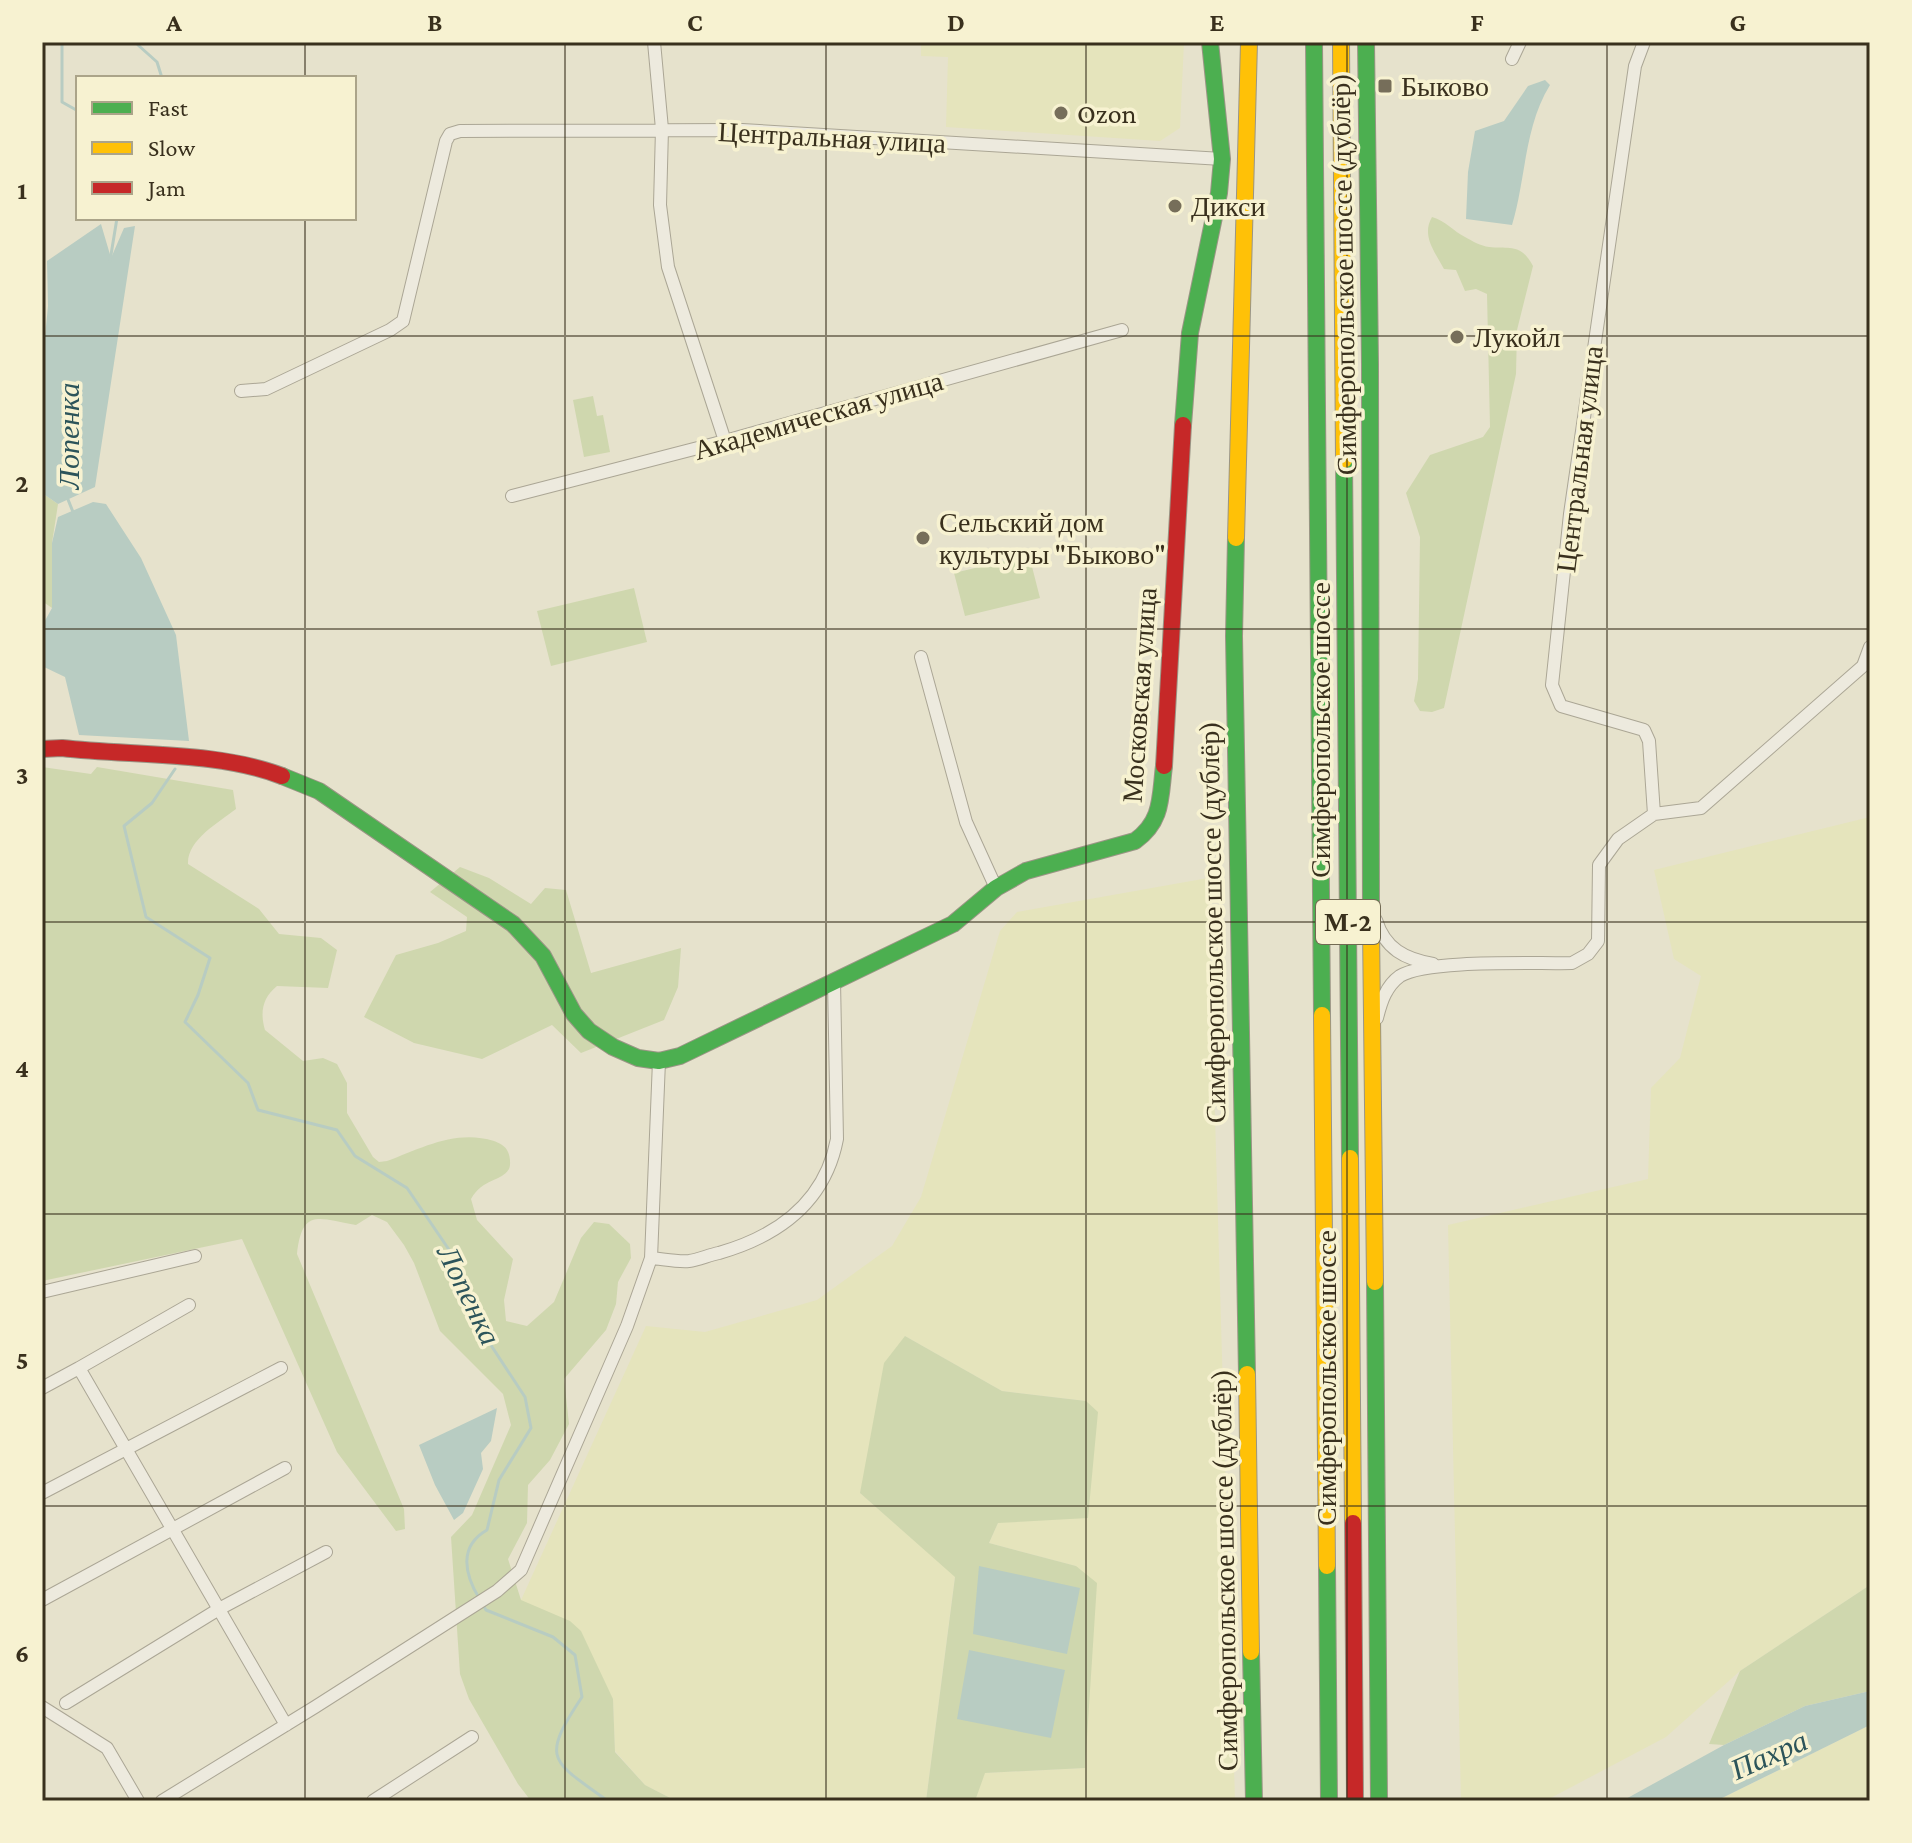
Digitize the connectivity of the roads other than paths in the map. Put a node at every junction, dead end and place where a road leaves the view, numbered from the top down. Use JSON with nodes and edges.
{"nodes":[{"id":1,"x":654,"y":42,"type":"edge"},
{"id":2,"x":1210,"y":42,"type":"edge"},
{"id":3,"x":1249,"y":42,"type":"edge"},
{"id":4,"x":1314,"y":42,"type":"edge"},
{"id":5,"x":1341,"y":42,"type":"edge"},
{"id":6,"x":1366,"y":42,"type":"edge"},
{"id":7,"x":1520,"y":42,"type":"edge"},
{"id":8,"x":1644,"y":42,"type":"edge"},
{"id":9,"x":1512,"y":59,"type":"dead end"},
{"id":10,"x":662,"y":129,"type":"junction"},
{"id":11,"x":1222,"y":159,"type":"junction"},
{"id":12,"x":1122,"y":330,"type":"dead end"},
{"id":13,"x":241,"y":391,"type":"dead end"},
{"id":14,"x":725,"y":441,"type":"junction"},
{"id":15,"x":512,"y":496,"type":"dead end"},
{"id":16,"x":1870,"y":647,"type":"edge"},
{"id":17,"x":921,"y":657,"type":"dead end"},
{"id":18,"x":42,"y":749,"type":"edge"},
{"id":19,"x":1654,"y":814,"type":"junction"},
{"id":20,"x":996,"y":888,"type":"junction"},
{"id":21,"x":1371,"y":904,"type":"junction"},
{"id":22,"x":1444,"y":966,"type":"junction"},
{"id":23,"x":834,"y":981,"type":"junction"},
{"id":24,"x":1373,"y":1036,"type":"junction"},
{"id":25,"x":659,"y":1061,"type":"junction"},
{"id":26,"x":195,"y":1256,"type":"dead end"},
{"id":27,"x":651,"y":1258,"type":"junction"},
{"id":28,"x":42,"y":1292,"type":"edge"},
{"id":29,"x":189,"y":1305,"type":"dead end"},
{"id":30,"x":79,"y":1368,"type":"junction"},
{"id":31,"x":281,"y":1368,"type":"dead end"},
{"id":32,"x":42,"y":1388,"type":"edge"},
{"id":33,"x":126,"y":1449,"type":"junction"},
{"id":34,"x":285,"y":1468,"type":"dead end"},
{"id":35,"x":42,"y":1493,"type":"edge"},
{"id":36,"x":172,"y":1528,"type":"junction"},
{"id":37,"x":326,"y":1552,"type":"dead end"},
{"id":38,"x":42,"y":1600,"type":"edge"},
{"id":39,"x":219,"y":1609,"type":"junction"},
{"id":40,"x":66,"y":1703,"type":"dead end"},
{"id":41,"x":42,"y":1707,"type":"edge"},
{"id":42,"x":286,"y":1725,"type":"junction"},
{"id":43,"x":472,"y":1737,"type":"dead end"},
{"id":44,"x":138,"y":1801,"type":"edge"},
{"id":45,"x":162,"y":1801,"type":"edge"},
{"id":46,"x":373,"y":1801,"type":"edge"},
{"id":47,"x":1254,"y":1801,"type":"edge"},
{"id":48,"x":1329,"y":1801,"type":"edge"},
{"id":49,"x":1355,"y":1801,"type":"edge"},
{"id":50,"x":1379,"y":1801,"type":"edge"}],
"edges":[{"from":1,"to":10,"type":"street"},
{"from":2,"to":11,"type":"main road","name":"Московская улица"},
{"from":3,"to":47,"type":"main road","name":"Симферопольское шоссе (дублёр)"},
{"from":4,"to":48,"type":"main road","name":"Симферопольское шоссе","number":"М-2"},
{"from":5,"to":49,"type":"main road","name":"Симферопольское шоссе","number":"М-2"},
{"from":6,"to":21,"type":"main road","name":"Симферопольское шоссе (дублёр)"},
{"from":7,"to":9,"type":"street"},
{"from":8,"to":19,"type":"street","name":"Центральная улица"},
{"from":10,"to":11,"type":"street","name":"Центральная улица"},
{"from":10,"to":13,"type":"street","name":"Центральная улица"},
{"from":10,"to":14,"type":"street"},
{"from":11,"to":20,"type":"main road","name":"Московская улица"},
{"from":12,"to":14,"type":"street","name":"Академическая улица"},
{"from":14,"to":15,"type":"street","name":"Академическая улица"},
{"from":16,"to":19,"type":"street"},
{"from":17,"to":20,"type":"street"},
{"from":18,"to":25,"type":"main road"},
{"from":19,"to":22,"type":"street"},
{"from":20,"to":23,"type":"main road","name":"Московская улица"},
{"from":21,"to":22,"type":"street"},
{"from":21,"to":24,"type":"main road","name":"Симферопольское шоссе (дублёр)"},
{"from":22,"to":24,"type":"street"},
{"from":23,"to":25,"type":"main road","name":"Московская улица"},
{"from":23,"to":27,"type":"street"},
{"from":24,"to":50,"type":"main road","name":"Симферопольское шоссе (дублёр)"},
{"from":25,"to":27,"type":"street"},
{"from":26,"to":28,"type":"street"},
{"from":27,"to":42,"type":"street"},
{"from":29,"to":30,"type":"street"},
{"from":30,"to":32,"type":"street"},
{"from":30,"to":33,"type":"street"},
{"from":31,"to":33,"type":"street"},
{"from":33,"to":35,"type":"street"},
{"from":33,"to":36,"type":"street"},
{"from":34,"to":36,"type":"street"},
{"from":36,"to":38,"type":"street"},
{"from":36,"to":39,"type":"street"},
{"from":37,"to":39,"type":"street"},
{"from":39,"to":40,"type":"street"},
{"from":39,"to":42,"type":"street"},
{"from":41,"to":44,"type":"street"},
{"from":42,"to":45,"type":"street"},
{"from":43,"to":46,"type":"street"}]}
